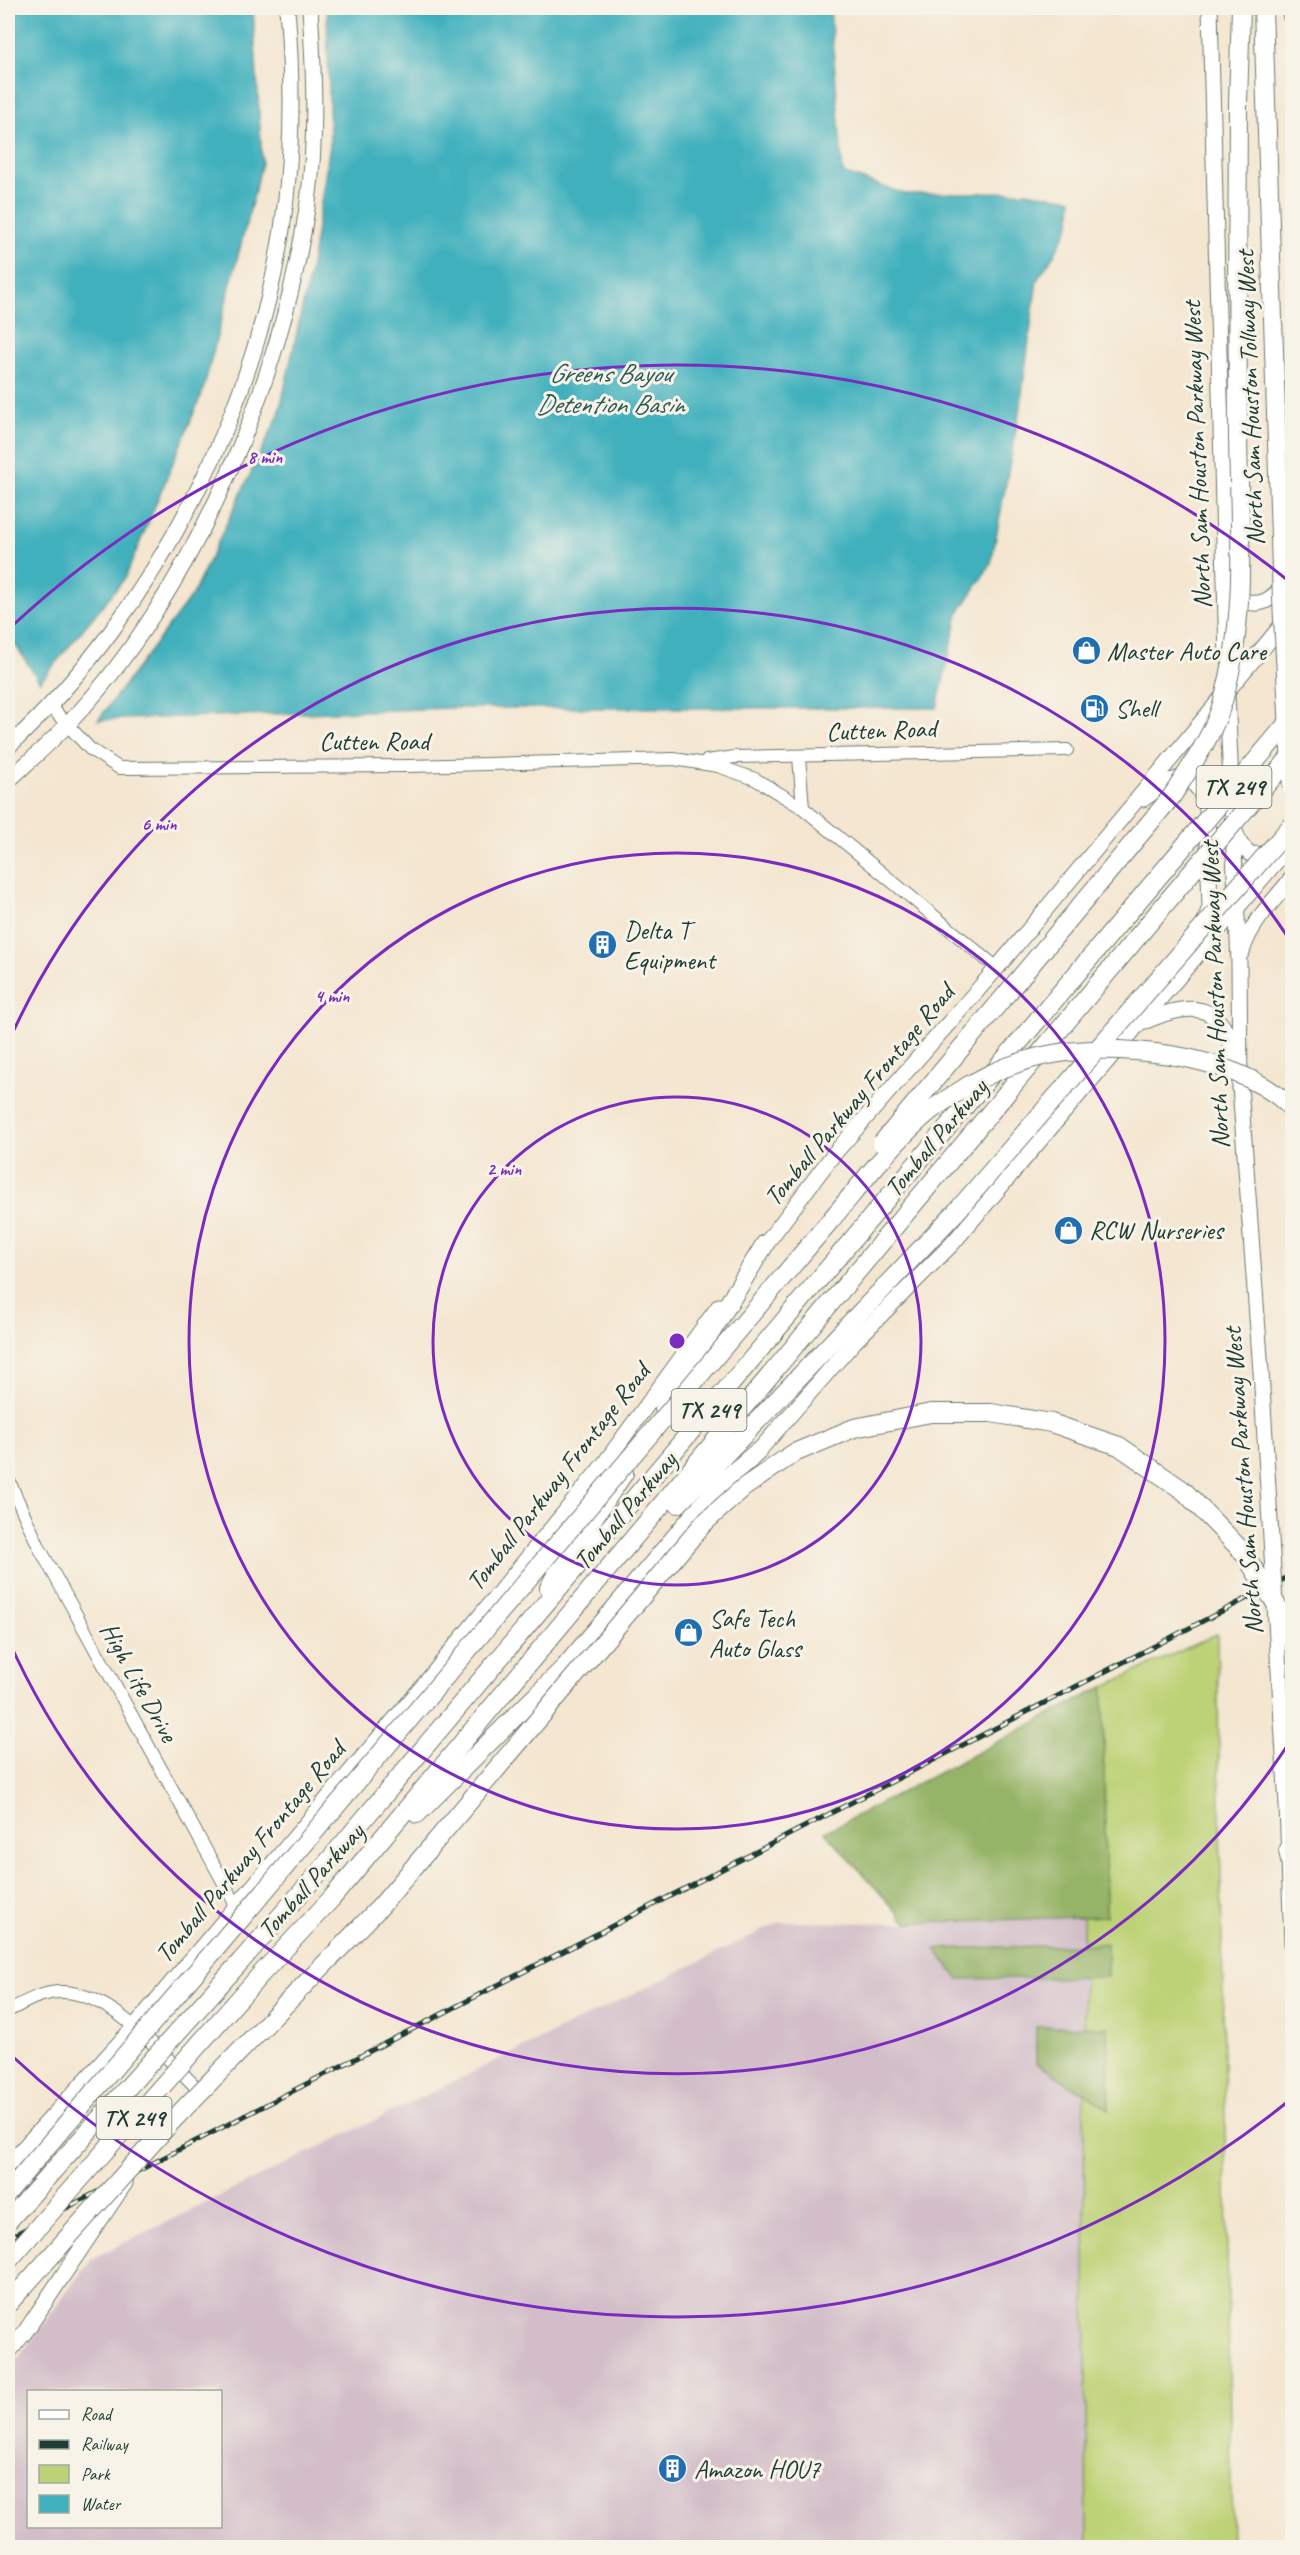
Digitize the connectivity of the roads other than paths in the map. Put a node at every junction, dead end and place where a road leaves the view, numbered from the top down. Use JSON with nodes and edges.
{"nodes":[{"id":1,"x":287,"y":8,"type":"edge"},
{"id":2,"x":310,"y":8,"type":"edge"},
{"id":3,"x":1210,"y":8,"type":"edge"},
{"id":4,"x":1241,"y":8,"type":"edge"},
{"id":5,"x":1263,"y":8,"type":"edge"},
{"id":6,"x":1292,"y":8,"type":"edge"},
{"id":7,"x":1293,"y":16,"type":"edge"},
{"id":8,"x":1293,"y":576,"type":"edge"},
{"id":9,"x":1224,"y":577,"type":"junction"},
{"id":10,"x":1293,"y":613,"type":"edge"},
{"id":11,"x":1227,"y":691,"type":"junction"},
{"id":12,"x":50,"y":706,"type":"junction"},
{"id":13,"x":1293,"y":717,"type":"edge"},
{"id":14,"x":68,"y":724,"type":"junction"},
{"id":15,"x":8,"y":747,"type":"edge"},
{"id":16,"x":1067,"y":750,"type":"dead end"},
{"id":17,"x":1293,"y":755,"type":"edge"},
{"id":18,"x":799,"y":757,"type":"junction"},
{"id":19,"x":697,"y":763,"type":"junction"},
{"id":20,"x":8,"y":781,"type":"edge"},
{"id":21,"x":1293,"y":787,"type":"edge"},
{"id":22,"x":803,"y":808,"type":"junction"},
{"id":23,"x":1126,"y":811,"type":"junction"},
{"id":24,"x":1232,"y":820,"type":"junction"},
{"id":25,"x":1293,"y":825,"type":"edge"},
{"id":26,"x":1292,"y":844,"type":"edge"},
{"id":27,"x":1293,"y":878,"type":"edge"},
{"id":28,"x":1236,"y":912,"type":"junction"},
{"id":29,"x":1239,"y":963,"type":"junction"},
{"id":30,"x":997,"y":968,"type":"junction"},
{"id":31,"x":1179,"y":979,"type":"junction"},
{"id":32,"x":1140,"y":1024,"type":"junction"},
{"id":33,"x":1240,"y":1087,"type":"junction"},
{"id":34,"x":1293,"y":1109,"type":"edge"},
{"id":35,"x":765,"y":1244,"type":"junction"},
{"id":36,"x":756,"y":1453,"type":"junction"},
{"id":37,"x":623,"y":1467,"type":"junction"},
{"id":38,"x":8,"y":1479,"type":"edge"},
{"id":39,"x":533,"y":1618,"type":"junction"},
{"id":40,"x":1293,"y":1629,"type":"edge"},
{"id":41,"x":551,"y":1638,"type":"junction"},
{"id":42,"x":1290,"y":1859,"type":"edge"},
{"id":43,"x":332,"y":1898,"type":"junction"},
{"id":44,"x":236,"y":1905,"type":"junction"},
{"id":45,"x":1293,"y":1944,"type":"edge"},
{"id":46,"x":8,"y":2011,"type":"edge"},
{"id":47,"x":134,"y":2027,"type":"junction"},
{"id":48,"x":195,"y":2086,"type":"junction"},
{"id":49,"x":8,"y":2165,"type":"edge"},
{"id":50,"x":8,"y":2192,"type":"edge"},
{"id":51,"x":8,"y":2221,"type":"edge"},
{"id":52,"x":8,"y":2261,"type":"edge"},
{"id":53,"x":8,"y":2304,"type":"edge"},
{"id":54,"x":8,"y":2353,"type":"edge"}],
"edges":[{"from":1,"to":12,"type":"main road"},
{"from":2,"to":14,"type":"main road"},
{"from":3,"to":9,"type":"main road","name":"North Sam Houston Parkway West"},
{"from":4,"to":37,"type":"highway","bridge":true},
{"from":5,"to":21,"type":"highway","name":"North Sam Houston Tollway West","bridge":true},
{"from":6,"to":7,"type":"highway"},
{"from":8,"to":9,"type":"main road"},
{"from":9,"to":11,"type":"main road","name":"North Sam Houston Parkway West"},
{"from":10,"to":11,"type":"main road","name":"Tomball Parkway Frontage Road"},
{"from":11,"to":23,"type":"main road","name":"Tomball Parkway Frontage Road"},
{"from":11,"to":24,"type":"main road","name":"North Sam Houston Parkway West"},
{"from":12,"to":14,"type":"street","name":"Cutten Road"},
{"from":12,"to":15,"type":"main road"},
{"from":13,"to":39,"type":"highway","name":"Tomball Parkway","number":"TX 249","bridge":true},
{"from":14,"to":19,"type":"street","name":"Cutten Road"},
{"from":14,"to":20,"type":"main road"},
{"from":16,"to":18,"type":"street","name":"Cutten Road"},
{"from":17,"to":41,"type":"highway","name":"Tomball Parkway","number":"TX 249","bridge":true},
{"from":18,"to":19,"type":"street","name":"Cutten Road"},
{"from":18,"to":22,"type":"street"},
{"from":19,"to":22,"type":"street","name":"Cutten Road"},
{"from":22,"to":30,"type":"street","name":"Cutten Road"},
{"from":23,"to":30,"type":"main road","name":"Tomball Parkway Frontage Road"},
{"from":23,"to":31,"type":"main road"},
{"from":24,"to":26,"type":"main road"},
{"from":24,"to":28,"type":"main road","name":"North Sam Houston Parkway West"},
{"from":25,"to":41,"type":"highway","bridge":true},
{"from":26,"to":28,"type":"main road"},
{"from":27,"to":29,"type":"main road"},
{"from":28,"to":29,"type":"main road","name":"North Sam Houston Parkway West"},
{"from":28,"to":31,"type":"main road"},
{"from":29,"to":33,"type":"main road","name":"North Sam Houston Parkway West"},
{"from":30,"to":35,"type":"main road","name":"Tomball Parkway Frontage Road"},
{"from":31,"to":32,"type":"main road"},
{"from":32,"to":33,"type":"main road"},
{"from":32,"to":36,"type":"main road"},
{"from":33,"to":42,"type":"main road","name":"North Sam Houston Parkway West","bridge":true},
{"from":34,"to":37,"type":"highway","bridge":true},
{"from":35,"to":39,"type":"highway"},
{"from":35,"to":44,"type":"main road","name":"Tomball Parkway Frontage Road"},
{"from":36,"to":43,"type":"highway"},
{"from":36,"to":48,"type":"main road"},
{"from":37,"to":50,"type":"highway","bridge":true},
{"from":38,"to":44,"type":"street","name":"High Life Drive"},
{"from":39,"to":51,"type":"highway","name":"Tomball Parkway","number":"TX 249","bridge":true},
{"from":40,"to":53,"type":"highway","bridge":true},
{"from":41,"to":43,"type":"highway","name":"Tomball Parkway","number":"TX 249"},
{"from":42,"to":45,"type":"main road","name":"North Sam Houston Parkway West"},
{"from":43,"to":52,"type":"highway","name":"Tomball Parkway","number":"TX 249","bridge":true},
{"from":44,"to":47,"type":"main road","name":"Tomball Parkway Frontage Road","number":"TX 249"},
{"from":46,"to":47,"type":"street"},
{"from":47,"to":48,"type":"street"},
{"from":47,"to":49,"type":"main road","name":"Tomball Parkway Frontage Road","number":"TX 249"},
{"from":48,"to":54,"type":"main road"}]}
